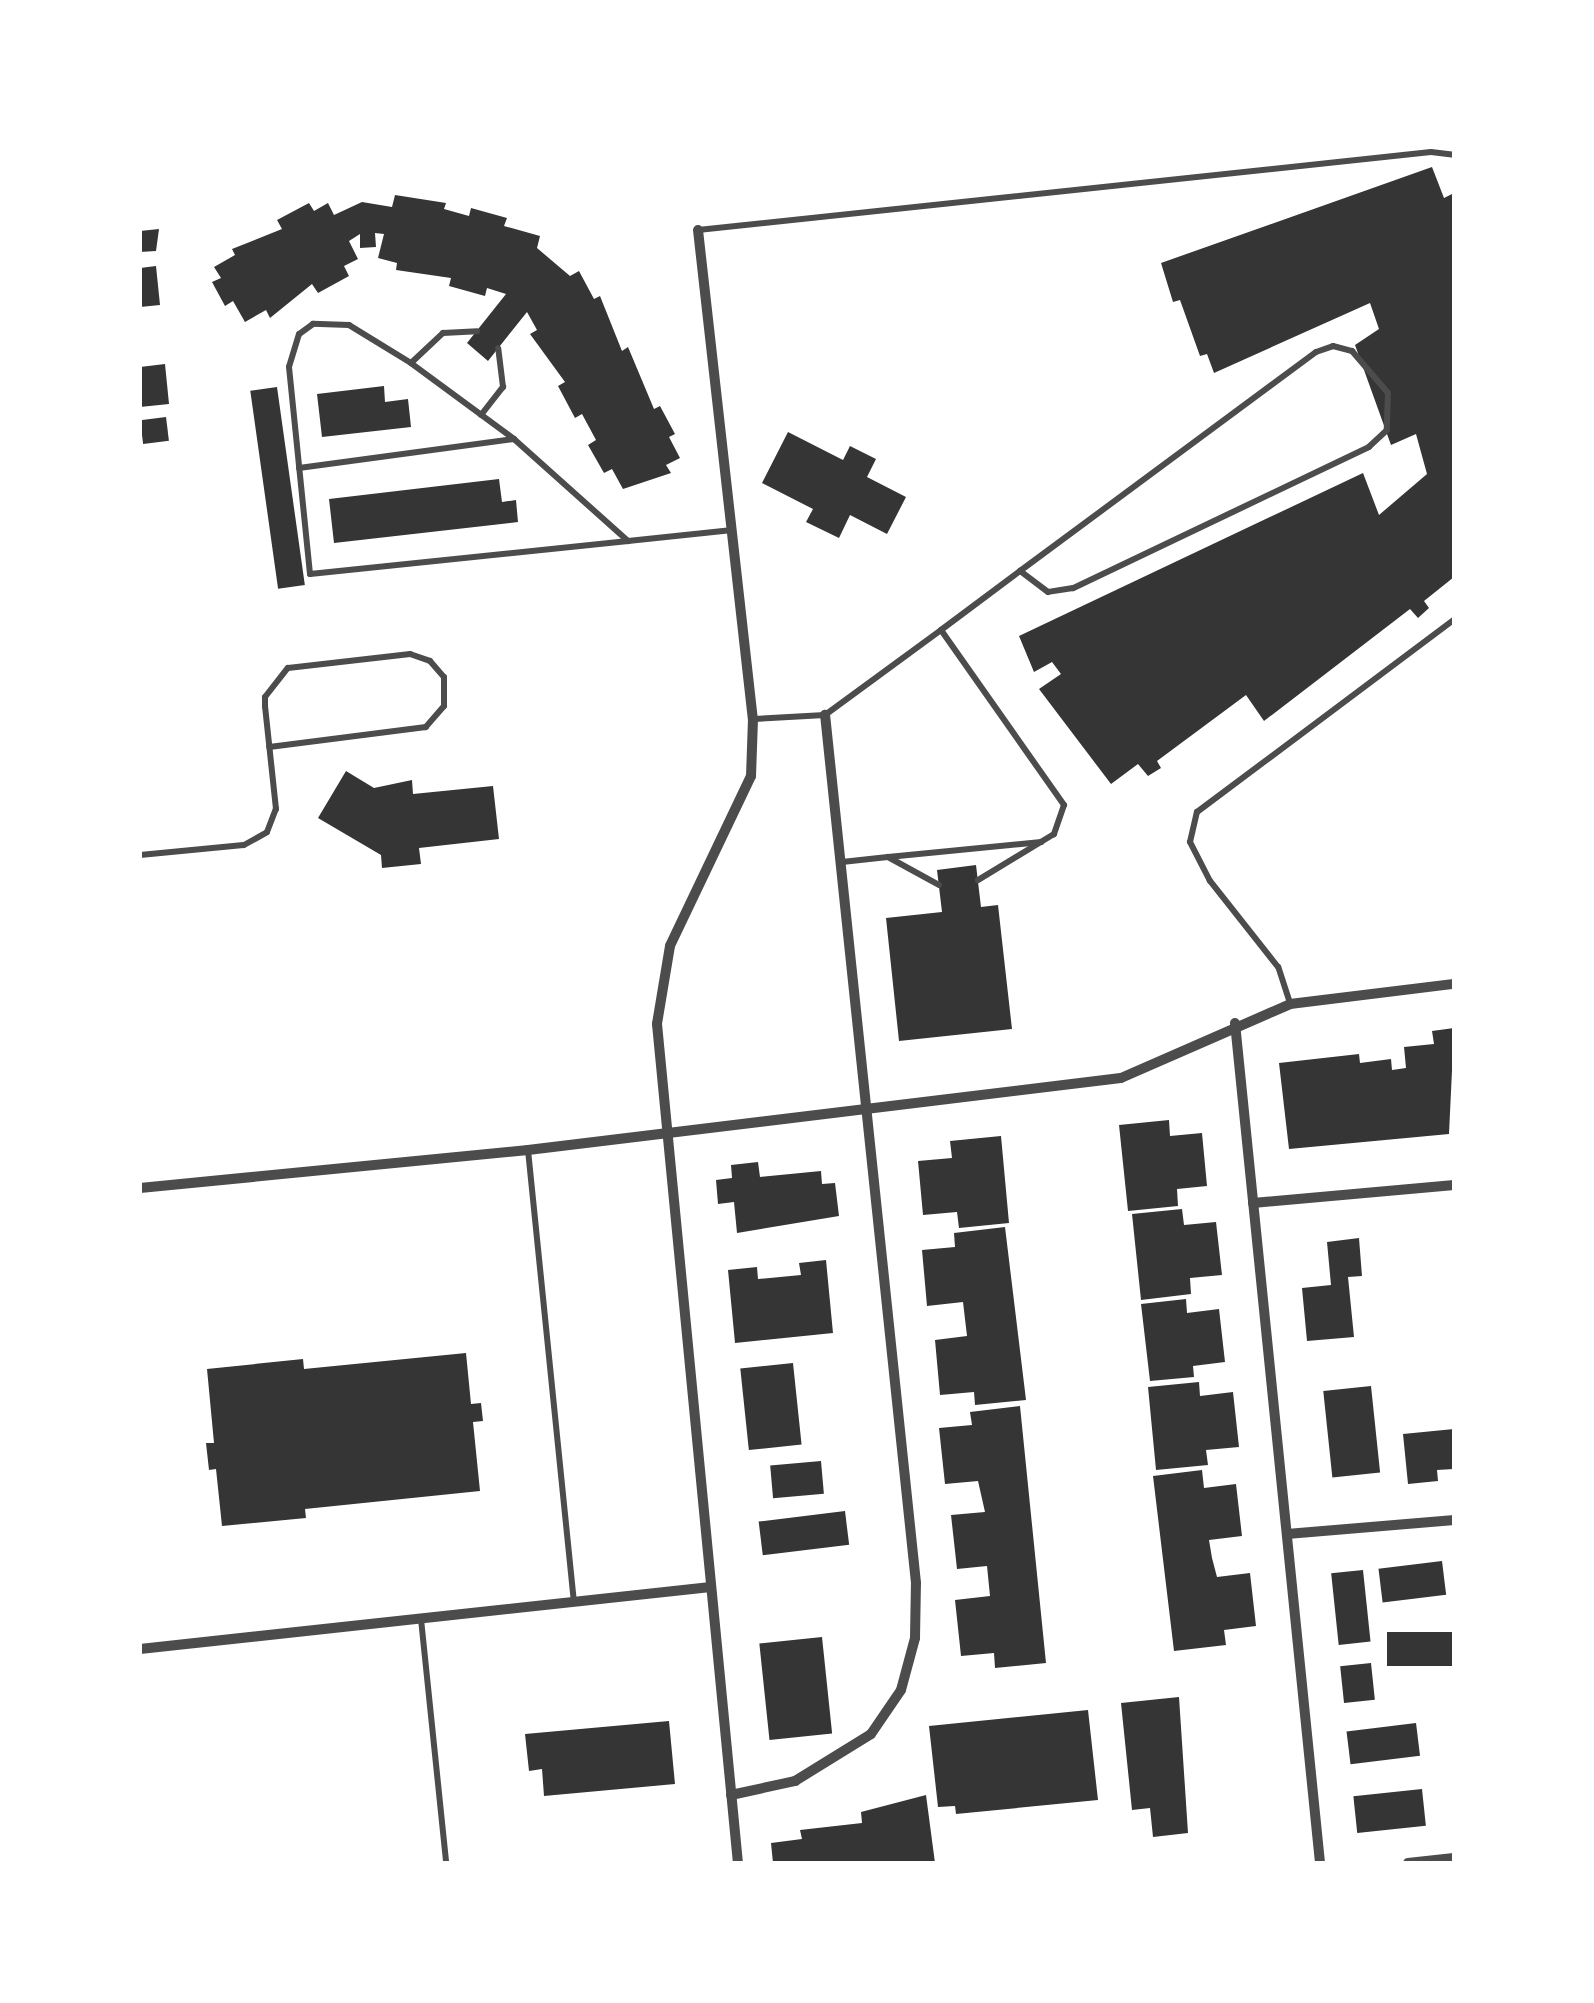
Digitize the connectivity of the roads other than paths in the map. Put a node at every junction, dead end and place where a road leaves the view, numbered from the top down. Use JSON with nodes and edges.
{"nodes":[{"id":1,"x":1454,"y":155,"type":"edge"},
{"id":2,"x":698,"y":230,"type":"joint"},
{"id":3,"x":477,"y":331,"type":"dead end"},
{"id":4,"x":498,"y":348,"type":"dead end"},
{"id":5,"x":410,"y":363,"type":"junction"},
{"id":6,"x":482,"y":415,"type":"junction"},
{"id":7,"x":514,"y":439,"type":"junction"},
{"id":8,"x":299,"y":468,"type":"junction"},
{"id":9,"x":733,"y":530,"type":"junction"},
{"id":10,"x":628,"y":541,"type":"junction"},
{"id":11,"x":1020,"y":572,"type":"junction"},
{"id":12,"x":1454,"y":620,"type":"edge"},
{"id":13,"x":941,"y":630,"type":"junction"},
{"id":14,"x":826,"y":716,"type":"junction"},
{"id":15,"x":753,"y":720,"type":"junction"},
{"id":16,"x":270,"y":747,"type":"junction"},
{"id":17,"x":1043,"y":842,"type":"junction"},
{"id":18,"x":140,"y":855,"type":"edge"},
{"id":19,"x":888,"y":858,"type":"junction"},
{"id":20,"x":842,"y":862,"type":"junction"},
{"id":21,"x":978,"y":880,"type":"dead end"},
{"id":22,"x":939,"y":886,"type":"dead end"},
{"id":23,"x":1454,"y":984,"type":"edge"},
{"id":24,"x":1290,"y":1004,"type":"junction"},
{"id":25,"x":1235,"y":1023,"type":"junction"},
{"id":26,"x":868,"y":1106,"type":"junction"},
{"id":27,"x":667,"y":1130,"type":"junction"},
{"id":28,"x":528,"y":1150,"type":"junction"},
{"id":29,"x":1454,"y":1185,"type":"edge"},
{"id":30,"x":140,"y":1188,"type":"edge"},
{"id":31,"x":1253,"y":1203,"type":"junction"},
{"id":32,"x":1454,"y":1520,"type":"edge"},
{"id":33,"x":1287,"y":1534,"type":"junction"},
{"id":34,"x":711,"y":1587,"type":"junction"},
{"id":35,"x":574,"y":1602,"type":"junction"},
{"id":36,"x":421,"y":1618,"type":"junction"},
{"id":37,"x":140,"y":1649,"type":"edge"},
{"id":38,"x":731,"y":1794,"type":"junction"},
{"id":39,"x":1454,"y":1858,"type":"edge"},
{"id":40,"x":446,"y":1863,"type":"edge"},
{"id":41,"x":738,"y":1863,"type":"edge"},
{"id":42,"x":1320,"y":1863,"type":"edge"},
{"id":43,"x":1408,"y":1863,"type":"edge"}],
"edges":[{"from":1,"to":2,"type":"lane"},
{"from":2,"to":9,"type":"street"},
{"from":3,"to":5,"type":"lane"},
{"from":4,"to":6,"type":"lane"},
{"from":5,"to":6,"type":"lane"},
{"from":5,"to":8,"type":"lane"},
{"from":6,"to":7,"type":"lane"},
{"from":7,"to":8,"type":"lane"},
{"from":7,"to":10,"type":"lane"},
{"from":8,"to":10,"type":"lane"},
{"from":9,"to":10,"type":"lane"},
{"from":9,"to":15,"type":"street"},
{"from":11,"to":11,"type":"lane"},
{"from":11,"to":13,"type":"lane"},
{"from":12,"to":24,"type":"lane"},
{"from":13,"to":14,"type":"lane"},
{"from":13,"to":17,"type":"lane"},
{"from":14,"to":15,"type":"lane"},
{"from":14,"to":20,"type":"street"},
{"from":15,"to":27,"type":"street"},
{"from":16,"to":16,"type":"lane"},
{"from":16,"to":18,"type":"lane"},
{"from":17,"to":19,"type":"lane"},
{"from":17,"to":21,"type":"lane"},
{"from":19,"to":20,"type":"lane"},
{"from":19,"to":22,"type":"lane"},
{"from":20,"to":26,"type":"street"},
{"from":23,"to":24,"type":"street"},
{"from":24,"to":25,"type":"street"},
{"from":25,"to":26,"type":"street"},
{"from":25,"to":31,"type":"street"},
{"from":26,"to":27,"type":"street"},
{"from":26,"to":38,"type":"street"},
{"from":27,"to":28,"type":"street"},
{"from":27,"to":34,"type":"street"},
{"from":28,"to":30,"type":"street"},
{"from":28,"to":35,"type":"lane"},
{"from":29,"to":31,"type":"street"},
{"from":31,"to":33,"type":"street"},
{"from":32,"to":33,"type":"street"},
{"from":33,"to":42,"type":"street"},
{"from":34,"to":35,"type":"street"},
{"from":34,"to":38,"type":"street"},
{"from":35,"to":36,"type":"street"},
{"from":36,"to":37,"type":"street"},
{"from":36,"to":40,"type":"lane"},
{"from":38,"to":41,"type":"street"},
{"from":39,"to":43,"type":"street"}]}
